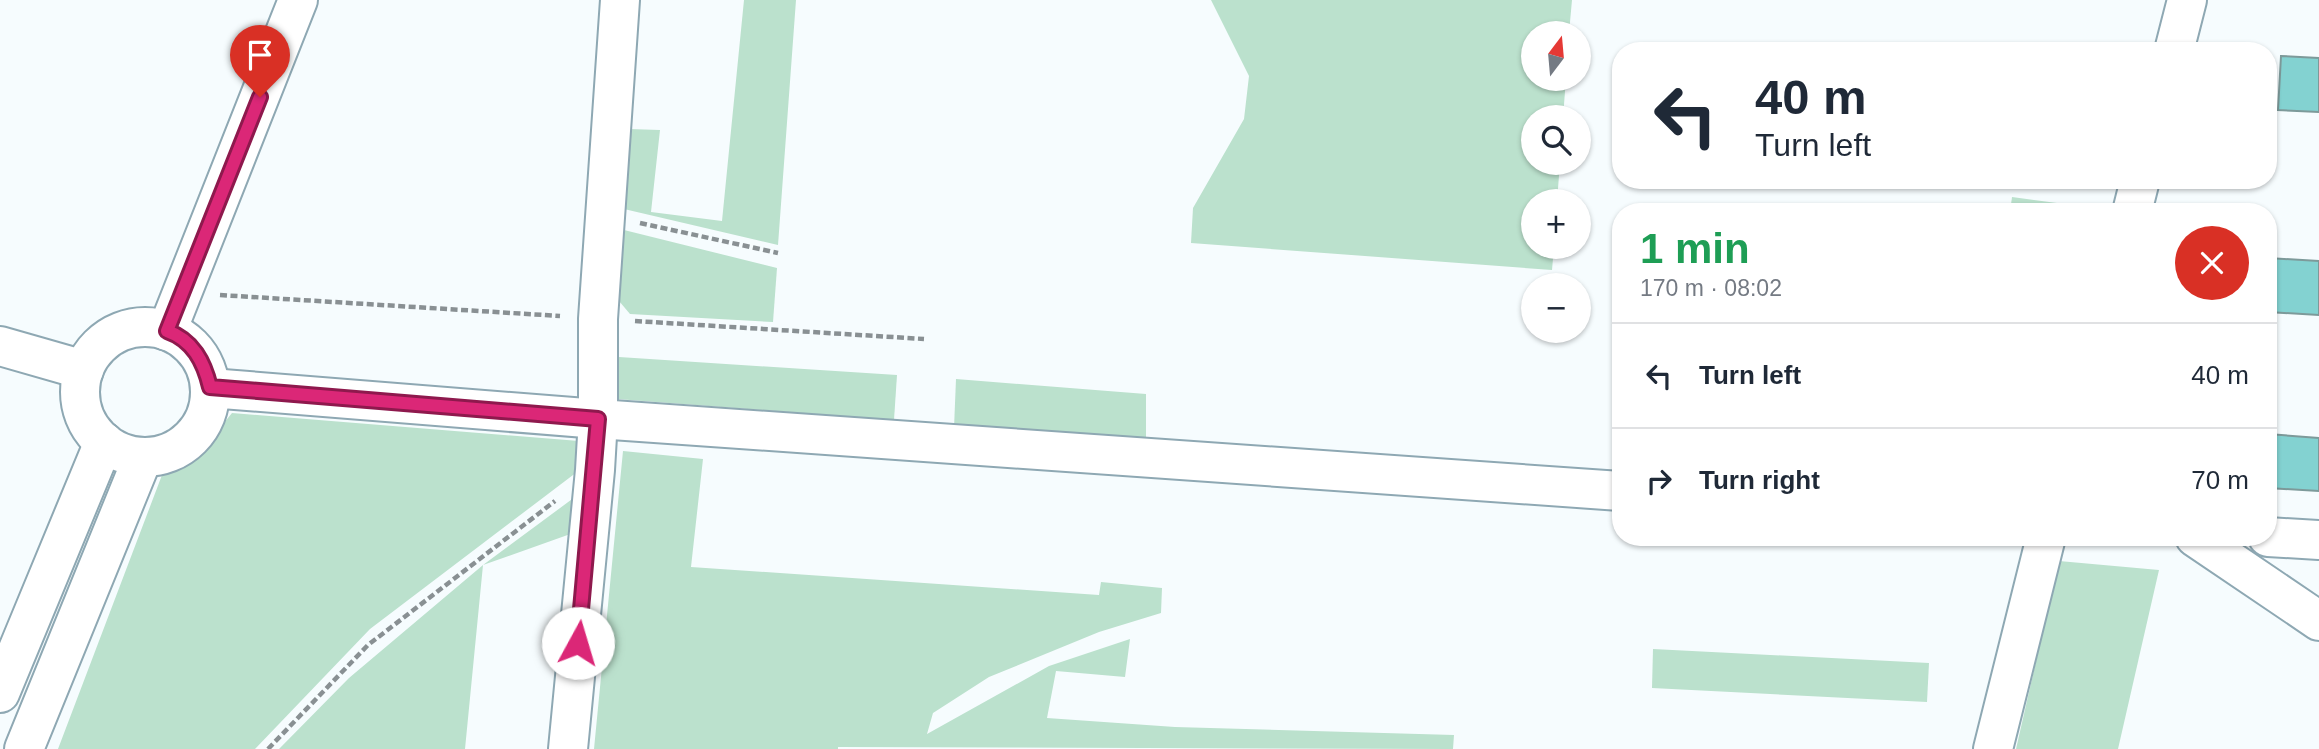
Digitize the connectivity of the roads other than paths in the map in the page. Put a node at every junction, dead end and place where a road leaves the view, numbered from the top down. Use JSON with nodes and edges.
{"nodes":[{"id":1,"x":298,"y":0,"type":"edge"},
{"id":2,"x":620,"y":0,"type":"edge"},
{"id":3,"x":2187,"y":0,"type":"edge"},
{"id":4,"x":2176,"y":42,"type":"edge"},
{"id":5,"x":167,"y":331,"type":"junction"},
{"id":6,"x":0,"y":346,"type":"edge"},
{"id":7,"x":84,"y":370,"type":"junction"},
{"id":8,"x":210,"y":387,"type":"junction"},
{"id":9,"x":598,"y":419,"type":"junction"},
{"id":10,"x":104,"y":442,"type":"junction"},
{"id":11,"x":143,"y":457,"type":"junction"},
{"id":12,"x":1612,"y":490,"type":"edge"},
{"id":13,"x":2277,"y":538,"type":"edge"},
{"id":14,"x":2319,"y":540,"type":"edge"},
{"id":15,"x":2044,"y":546,"type":"edge"},
{"id":16,"x":2208,"y":546,"type":"edge"},
{"id":17,"x":2319,"y":621,"type":"edge"},
{"id":18,"x":0,"y":694,"type":"edge"},
{"id":19,"x":24,"y":749,"type":"edge"},
{"id":20,"x":568,"y":749,"type":"edge"},
{"id":21,"x":1993,"y":749,"type":"edge"}],
"edges":[{"from":1,"to":5,"type":"street"},
{"from":2,"to":9,"type":"street"},
{"from":3,"to":4,"type":"street"},
{"from":5,"to":7,"type":"street"},
{"from":5,"to":8,"type":"street"},
{"from":6,"to":7,"type":"street"},
{"from":7,"to":10,"type":"street"},
{"from":8,"to":9,"type":"street"},
{"from":8,"to":11,"type":"street"},
{"from":9,"to":12,"type":"street"},
{"from":9,"to":20,"type":"street"},
{"from":10,"to":11,"type":"street"},
{"from":10,"to":18,"type":"street"},
{"from":11,"to":19,"type":"street"},
{"from":13,"to":14,"type":"street"},
{"from":15,"to":21,"type":"street"},
{"from":16,"to":17,"type":"street"}]}
